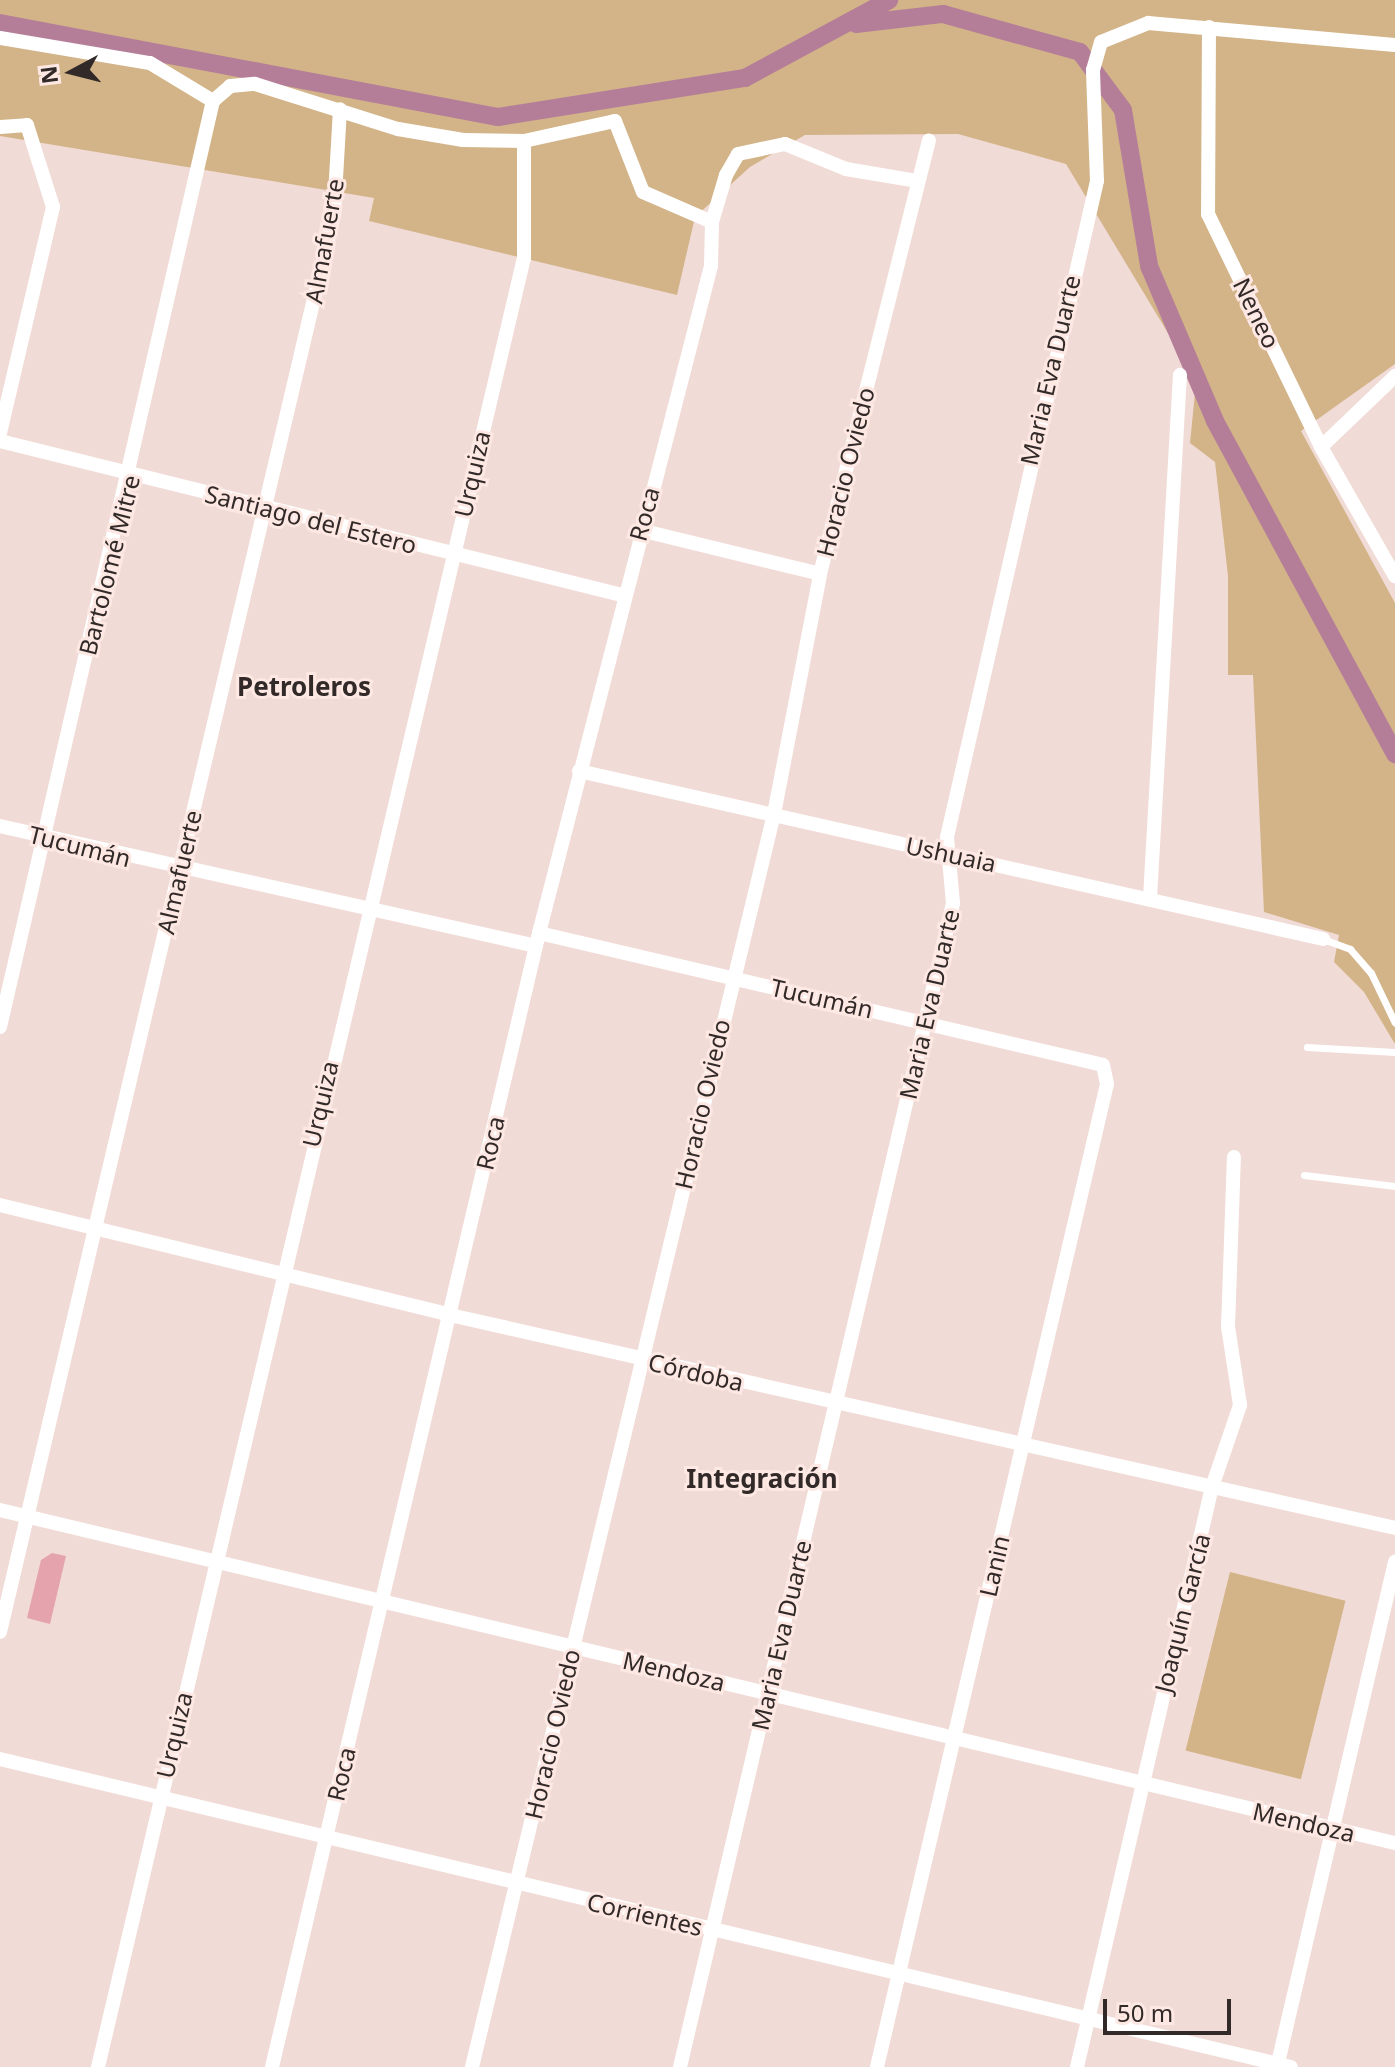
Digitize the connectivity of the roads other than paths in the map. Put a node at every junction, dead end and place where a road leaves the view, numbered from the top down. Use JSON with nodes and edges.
{"nodes":[{"id":1,"x":1209,"y":27,"type":"junction"},
{"id":2,"x":0,"y":38,"type":"edge"},
{"id":3,"x":1395,"y":45,"type":"edge"},
{"id":4,"x":213,"y":101,"type":"junction"},
{"id":5,"x":340,"y":109,"type":"junction"},
{"id":6,"x":0,"y":127,"type":"edge"},
{"id":7,"x":929,"y":140,"type":"dead end"},
{"id":8,"x":524,"y":141,"type":"junction"},
{"id":9,"x":918,"y":181,"type":"junction"},
{"id":10,"x":712,"y":222,"type":"junction"},
{"id":11,"x":1180,"y":375,"type":"dead end"},
{"id":12,"x":1395,"y":376,"type":"edge"},
{"id":13,"x":0,"y":433,"type":"edge"},
{"id":14,"x":0,"y":441,"type":"edge"},
{"id":15,"x":1321,"y":447,"type":"junction"},
{"id":16,"x":131,"y":474,"type":"junction"},
{"id":17,"x":267,"y":508,"type":"junction"},
{"id":18,"x":640,"y":530,"type":"junction"},
{"id":19,"x":453,"y":554,"type":"junction"},
{"id":20,"x":820,"y":574,"type":"junction"},
{"id":21,"x":1395,"y":576,"type":"edge"},
{"id":22,"x":622,"y":595,"type":"junction"},
{"id":23,"x":579,"y":771,"type":"junction"},
{"id":24,"x":774,"y":814,"type":"junction"},
{"id":25,"x":0,"y":826,"type":"edge"},
{"id":26,"x":43,"y":836,"type":"junction"},
{"id":27,"x":948,"y":853,"type":"junction"},
{"id":28,"x":179,"y":870,"type":"junction"},
{"id":29,"x":1150,"y":898,"type":"junction"},
{"id":30,"x":366,"y":910,"type":"junction"},
{"id":31,"x":1323,"y":939,"type":"joint"},
{"id":32,"x":538,"y":940,"type":"junction"},
{"id":33,"x":731,"y":977,"type":"junction"},
{"id":34,"x":927,"y":1023,"type":"junction"},
{"id":35,"x":1395,"y":1023,"type":"edge"},
{"id":36,"x":0,"y":1027,"type":"edge"},
{"id":37,"x":1307,"y":1047,"type":"dead end"},
{"id":38,"x":1395,"y":1052,"type":"edge"},
{"id":39,"x":1103,"y":1065,"type":"joint"},
{"id":40,"x":1234,"y":1157,"type":"dead end"},
{"id":41,"x":1304,"y":1175,"type":"dead end"},
{"id":42,"x":1395,"y":1186,"type":"edge"},
{"id":43,"x":0,"y":1205,"type":"edge"},
{"id":44,"x":98,"y":1226,"type":"junction"},
{"id":45,"x":280,"y":1270,"type":"junction"},
{"id":46,"x":450,"y":1315,"type":"junction"},
{"id":47,"x":642,"y":1359,"type":"junction"},
{"id":48,"x":834,"y":1403,"type":"junction"},
{"id":49,"x":1021,"y":1446,"type":"junction"},
{"id":50,"x":1212,"y":1487,"type":"junction"},
{"id":51,"x":0,"y":1510,"type":"edge"},
{"id":52,"x":27,"y":1516,"type":"junction"},
{"id":53,"x":1395,"y":1528,"type":"edge"},
{"id":54,"x":215,"y":1562,"type":"junction"},
{"id":55,"x":1395,"y":1562,"type":"edge"},
{"id":56,"x":380,"y":1601,"type":"junction"},
{"id":57,"x":0,"y":1632,"type":"edge"},
{"id":58,"x":573,"y":1647,"type":"junction"},
{"id":59,"x":768,"y":1694,"type":"junction"},
{"id":60,"x":955,"y":1738,"type":"junction"},
{"id":61,"x":0,"y":1759,"type":"edge"},
{"id":62,"x":1141,"y":1783,"type":"junction"},
{"id":63,"x":159,"y":1798,"type":"junction"},
{"id":64,"x":1329,"y":1828,"type":"junction"},
{"id":65,"x":326,"y":1838,"type":"junction"},
{"id":66,"x":1395,"y":1843,"type":"edge"},
{"id":67,"x":517,"y":1884,"type":"junction"},
{"id":68,"x":712,"y":1930,"type":"junction"},
{"id":69,"x":898,"y":1974,"type":"junction"},
{"id":70,"x":1089,"y":2019,"type":"junction"},
{"id":71,"x":1282,"y":2066,"type":"edge"},
{"id":72,"x":98,"y":2067,"type":"edge"},
{"id":73,"x":272,"y":2067,"type":"edge"},
{"id":74,"x":472,"y":2067,"type":"edge"},
{"id":75,"x":680,"y":2067,"type":"edge"},
{"id":76,"x":877,"y":2067,"type":"edge"},
{"id":77,"x":1077,"y":2067,"type":"edge"}],
"edges":[{"from":1,"to":3,"type":"street","name":"Maria Eva Duarte"},
{"from":1,"to":15,"type":"street","name":"Neneo"},
{"from":1,"to":27,"type":"street","name":"Maria Eva Duarte"},
{"from":2,"to":4,"type":"street"},
{"from":4,"to":5,"type":"street"},
{"from":4,"to":16,"type":"street","name":"Bartolomé Mitre"},
{"from":5,"to":8,"type":"street"},
{"from":5,"to":17,"type":"street","name":"Almafuerte"},
{"from":6,"to":13,"type":"street"},
{"from":7,"to":9,"type":"street","name":"Horacio Oviedo"},
{"from":8,"to":10,"type":"street"},
{"from":8,"to":19,"type":"street","name":"Urquiza"},
{"from":9,"to":10,"type":"street","name":"Roca"},
{"from":9,"to":20,"type":"street","name":"Horacio Oviedo"},
{"from":10,"to":18,"type":"street","name":"Roca"},
{"from":11,"to":29,"type":"street"},
{"from":12,"to":15,"type":"street"},
{"from":14,"to":16,"type":"street","name":"Santiago del Estero"},
{"from":15,"to":21,"type":"street","name":"Neneo"},
{"from":16,"to":17,"type":"street","name":"Santiago del Estero"},
{"from":16,"to":26,"type":"street","name":"Bartolomé Mitre"},
{"from":17,"to":19,"type":"street","name":"Santiago del Estero"},
{"from":17,"to":28,"type":"street","name":"Almafuerte"},
{"from":18,"to":20,"type":"street"},
{"from":18,"to":22,"type":"street","name":"Roca"},
{"from":19,"to":22,"type":"street","name":"Santiago del Estero"},
{"from":19,"to":30,"type":"street","name":"Urquiza"},
{"from":20,"to":24,"type":"street","name":"Horacio Oviedo"},
{"from":22,"to":23,"type":"street","name":"Roca"},
{"from":23,"to":24,"type":"street","name":"Ushuaia"},
{"from":23,"to":32,"type":"street","name":"Roca"},
{"from":24,"to":27,"type":"street","name":"Ushuaia"},
{"from":24,"to":33,"type":"street","name":"Horacio Oviedo"},
{"from":25,"to":26,"type":"street","name":"Tucumán"},
{"from":26,"to":28,"type":"street","name":"Tucumán"},
{"from":26,"to":36,"type":"street","name":"Bartolomé Mitre"},
{"from":27,"to":29,"type":"street","name":"Ushuaia"},
{"from":27,"to":34,"type":"street","name":"Maria Eva Duarte"},
{"from":28,"to":30,"type":"street","name":"Tucumán"},
{"from":28,"to":44,"type":"street","name":"Almafuerte"},
{"from":29,"to":31,"type":"street","name":"Ushuaia"},
{"from":30,"to":32,"type":"street","name":"Tucumán"},
{"from":30,"to":45,"type":"street","name":"Urquiza"},
{"from":31,"to":35,"type":"lane"},
{"from":32,"to":33,"type":"street","name":"Tucumán"},
{"from":32,"to":46,"type":"street","name":"Roca"},
{"from":33,"to":34,"type":"street","name":"Tucumán"},
{"from":33,"to":47,"type":"street","name":"Horacio Oviedo"},
{"from":34,"to":39,"type":"street","name":"Tucumán"},
{"from":34,"to":48,"type":"street","name":"Maria Eva Duarte"},
{"from":37,"to":38,"type":"lane"},
{"from":39,"to":49,"type":"street","name":"Lanin"},
{"from":40,"to":50,"type":"street","name":"Joaquín García"},
{"from":41,"to":42,"type":"lane"},
{"from":43,"to":44,"type":"street","name":"Córdoba"},
{"from":44,"to":45,"type":"street","name":"Córdoba"},
{"from":44,"to":52,"type":"street","name":"Almafuerte"},
{"from":45,"to":46,"type":"street","name":"Córdoba"},
{"from":45,"to":54,"type":"street","name":"Urquiza"},
{"from":46,"to":47,"type":"street","name":"Córdoba"},
{"from":46,"to":56,"type":"street","name":"Roca"},
{"from":47,"to":48,"type":"street","name":"Córdoba"},
{"from":47,"to":58,"type":"street","name":"Horacio Oviedo"},
{"from":48,"to":49,"type":"street","name":"Córdoba"},
{"from":48,"to":59,"type":"street","name":"Maria Eva Duarte"},
{"from":49,"to":50,"type":"street","name":"Córdoba"},
{"from":49,"to":60,"type":"street","name":"Lanin"},
{"from":50,"to":53,"type":"street","name":"Córdoba"},
{"from":50,"to":62,"type":"street","name":"Joaquín García"},
{"from":51,"to":52,"type":"street","name":"Mendoza"},
{"from":52,"to":54,"type":"street","name":"Mendoza"},
{"from":52,"to":57,"type":"street","name":"Almafuerte"},
{"from":54,"to":56,"type":"street","name":"Mendoza"},
{"from":54,"to":63,"type":"street","name":"Urquiza"},
{"from":55,"to":64,"type":"street"},
{"from":56,"to":58,"type":"street","name":"Mendoza"},
{"from":56,"to":65,"type":"street","name":"Roca"},
{"from":58,"to":59,"type":"street","name":"Mendoza"},
{"from":58,"to":67,"type":"street","name":"Horacio Oviedo"},
{"from":59,"to":60,"type":"street","name":"Mendoza"},
{"from":59,"to":68,"type":"street","name":"Maria Eva Duarte"},
{"from":60,"to":62,"type":"street","name":"Mendoza"},
{"from":60,"to":69,"type":"street","name":"Lanin"},
{"from":61,"to":63,"type":"street","name":"Corrientes"},
{"from":62,"to":64,"type":"street","name":"Mendoza"},
{"from":62,"to":70,"type":"street","name":"Joaquín García"},
{"from":63,"to":65,"type":"street","name":"Corrientes"},
{"from":63,"to":72,"type":"street","name":"Urquiza"},
{"from":64,"to":66,"type":"street","name":"Mendoza"},
{"from":64,"to":71,"type":"street"},
{"from":65,"to":67,"type":"street","name":"Corrientes"},
{"from":65,"to":73,"type":"street","name":"Roca"},
{"from":67,"to":68,"type":"street","name":"Corrientes"},
{"from":67,"to":74,"type":"street","name":"Horacio Oviedo"},
{"from":68,"to":69,"type":"street","name":"Corrientes"},
{"from":68,"to":75,"type":"street","name":"Maria Eva Duarte"},
{"from":69,"to":70,"type":"street","name":"Corrientes"},
{"from":69,"to":76,"type":"street","name":"Lanin"},
{"from":70,"to":71,"type":"street","name":"Corrientes"},
{"from":70,"to":77,"type":"street","name":"Joaquín García"}]}
